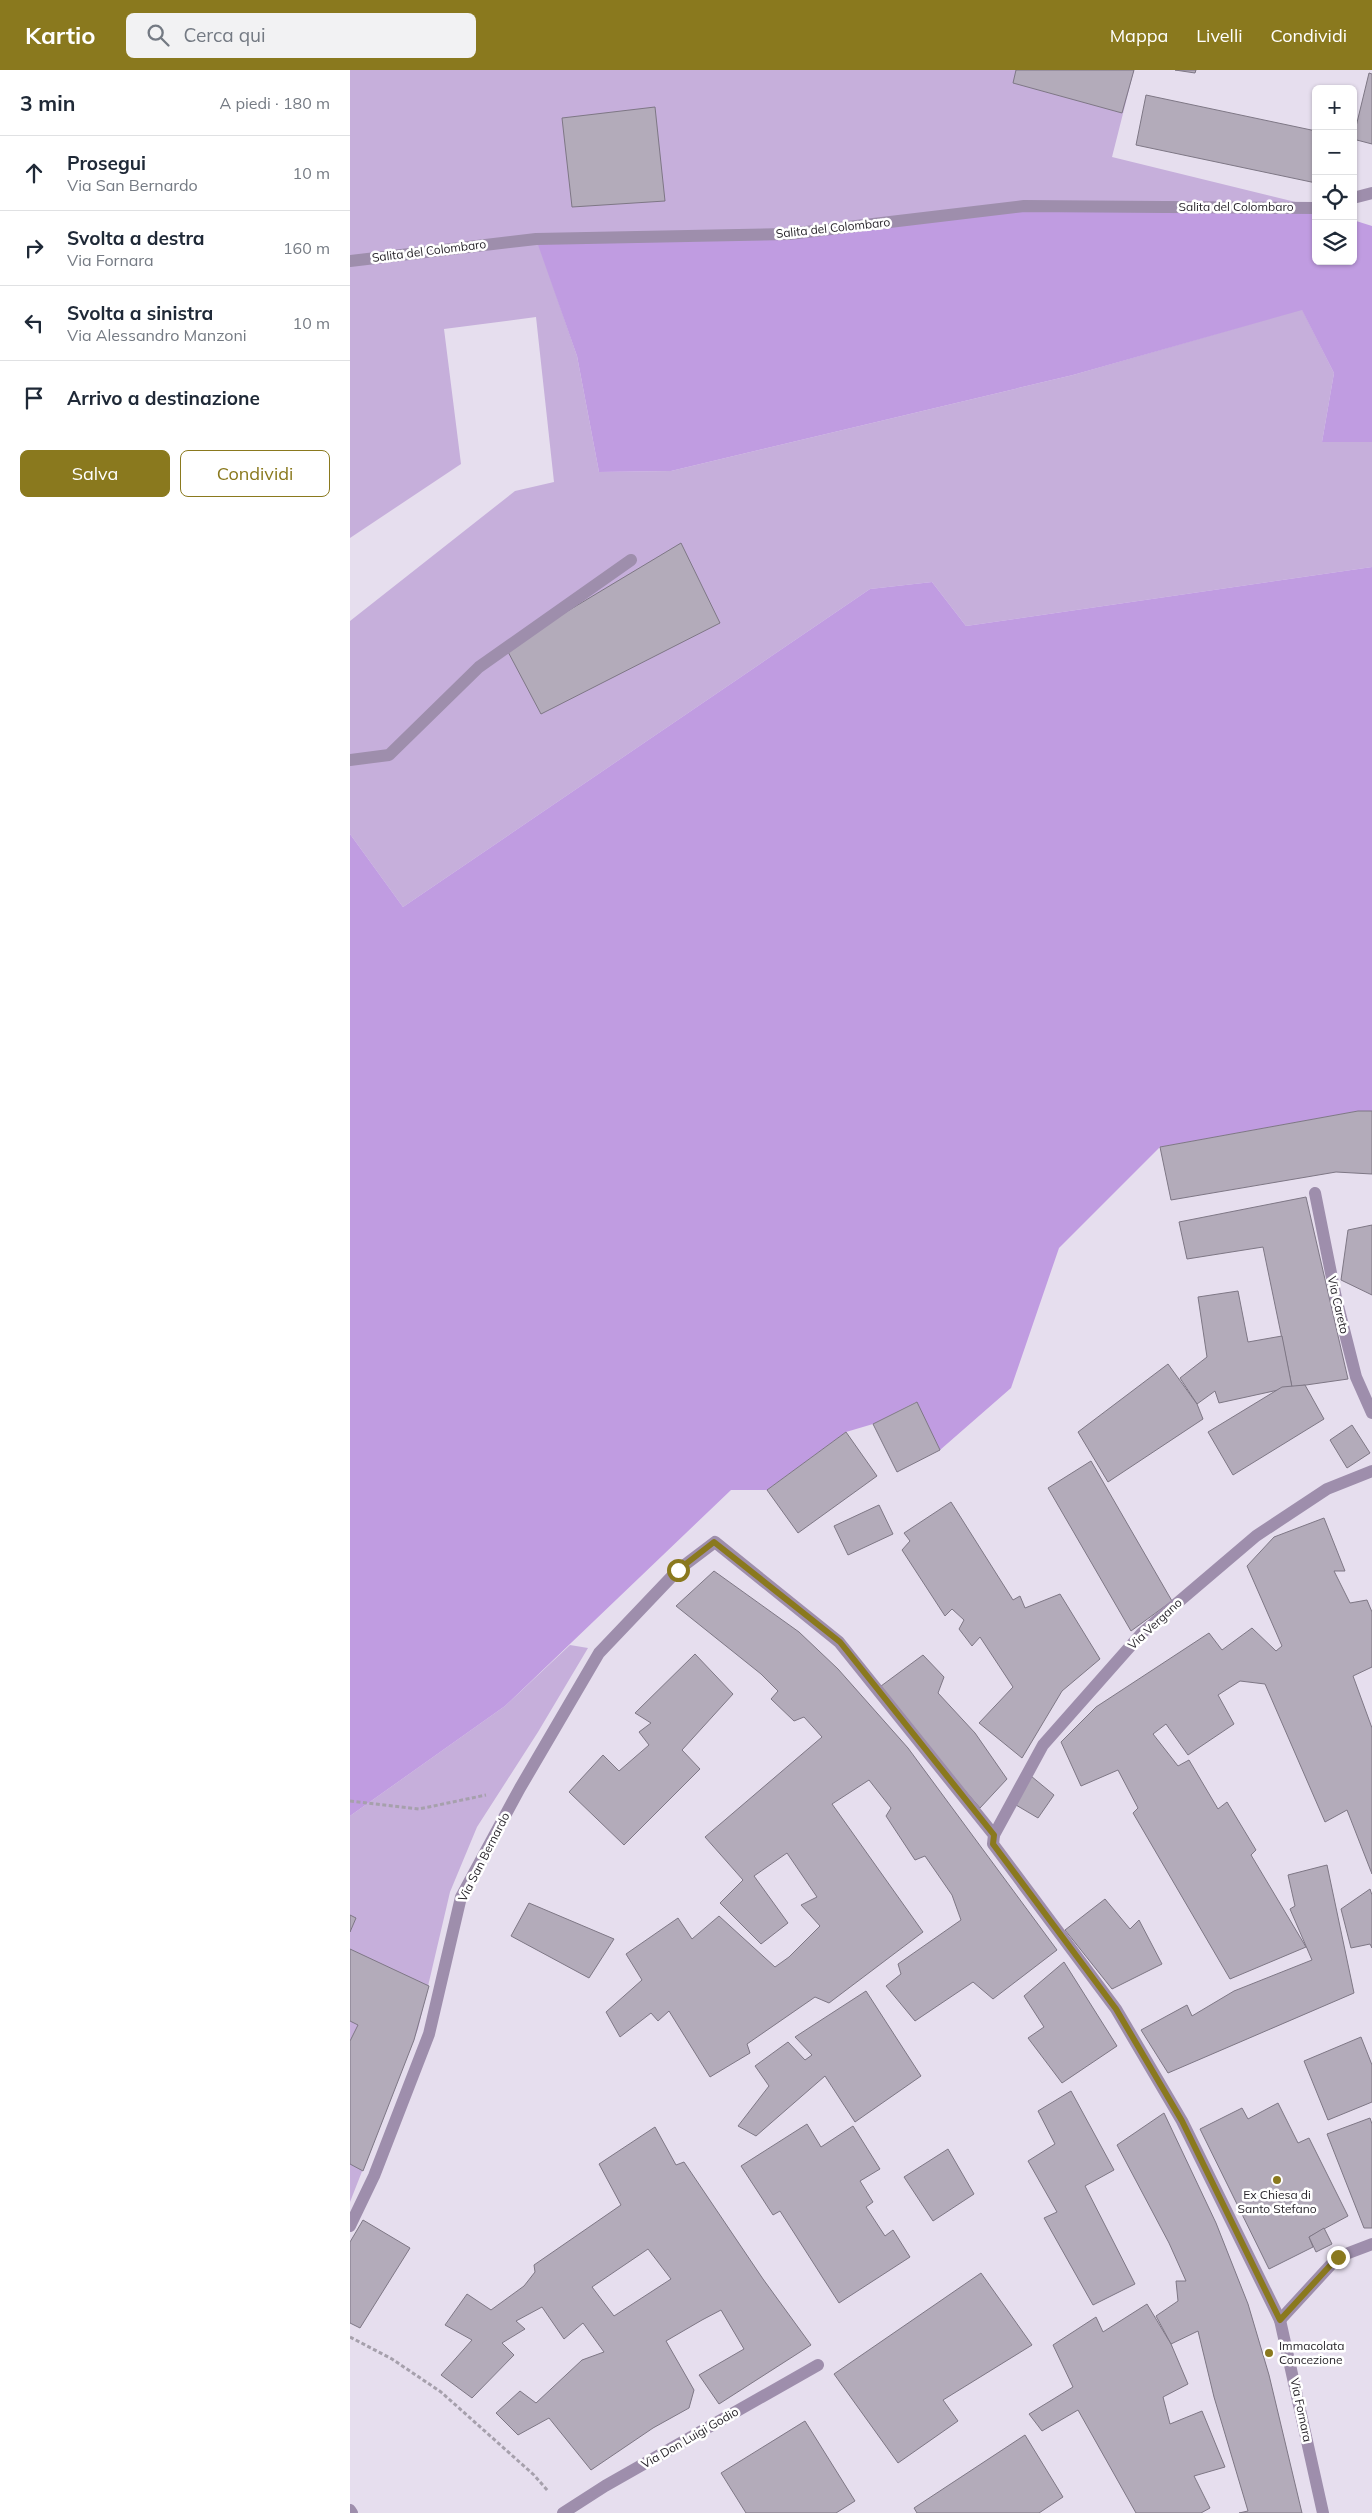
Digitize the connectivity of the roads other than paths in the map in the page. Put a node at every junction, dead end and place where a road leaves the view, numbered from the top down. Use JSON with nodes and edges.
{"nodes":[{"id":1,"x":1372,"y":192,"type":"edge"},
{"id":2,"x":1357,"y":197,"type":"edge"},
{"id":3,"x":1312,"y":208,"type":"edge"},
{"id":4,"x":350,"y":261,"type":"edge"},
{"id":5,"x":631,"y":560,"type":"dead end"},
{"id":6,"x":350,"y":760,"type":"edge"},
{"id":7,"x":1315,"y":1193,"type":"dead end"},
{"id":8,"x":1372,"y":1413,"type":"edge"},
{"id":9,"x":1372,"y":1471,"type":"edge"},
{"id":10,"x":714,"y":1542,"type":"joint"},
{"id":11,"x":994,"y":1835,"type":"junction"},
{"id":12,"x":350,"y":2226,"type":"edge"},
{"id":13,"x":1372,"y":2244,"type":"edge"},
{"id":14,"x":1280,"y":2320,"type":"junction"},
{"id":15,"x":818,"y":2365,"type":"dead end"},
{"id":16,"x":350,"y":2510,"type":"edge"},
{"id":17,"x":564,"y":2512,"type":"edge"},
{"id":18,"x":352,"y":2513,"type":"edge"},
{"id":19,"x":1323,"y":2513,"type":"edge"}],
"edges":[{"from":1,"to":2,"type":"street"},
{"from":3,"to":4,"type":"street","name":"Salita del Colombaro"},
{"from":5,"to":6,"type":"street"},
{"from":7,"to":8,"type":"street","name":"Via Careto"},
{"from":9,"to":11,"type":"street","name":"Via Vergano"},
{"from":10,"to":11,"type":"street","name":"Via Fornara"},
{"from":10,"to":12,"type":"street","name":"Via San Bernardo"},
{"from":11,"to":14,"type":"street","name":"Via Fornara"},
{"from":13,"to":14,"type":"street"},
{"from":14,"to":19,"type":"street","name":"Via Fornara"},
{"from":15,"to":17,"type":"street","name":"Via Don Luigi Godio"},
{"from":16,"to":18,"type":"street"}]}
